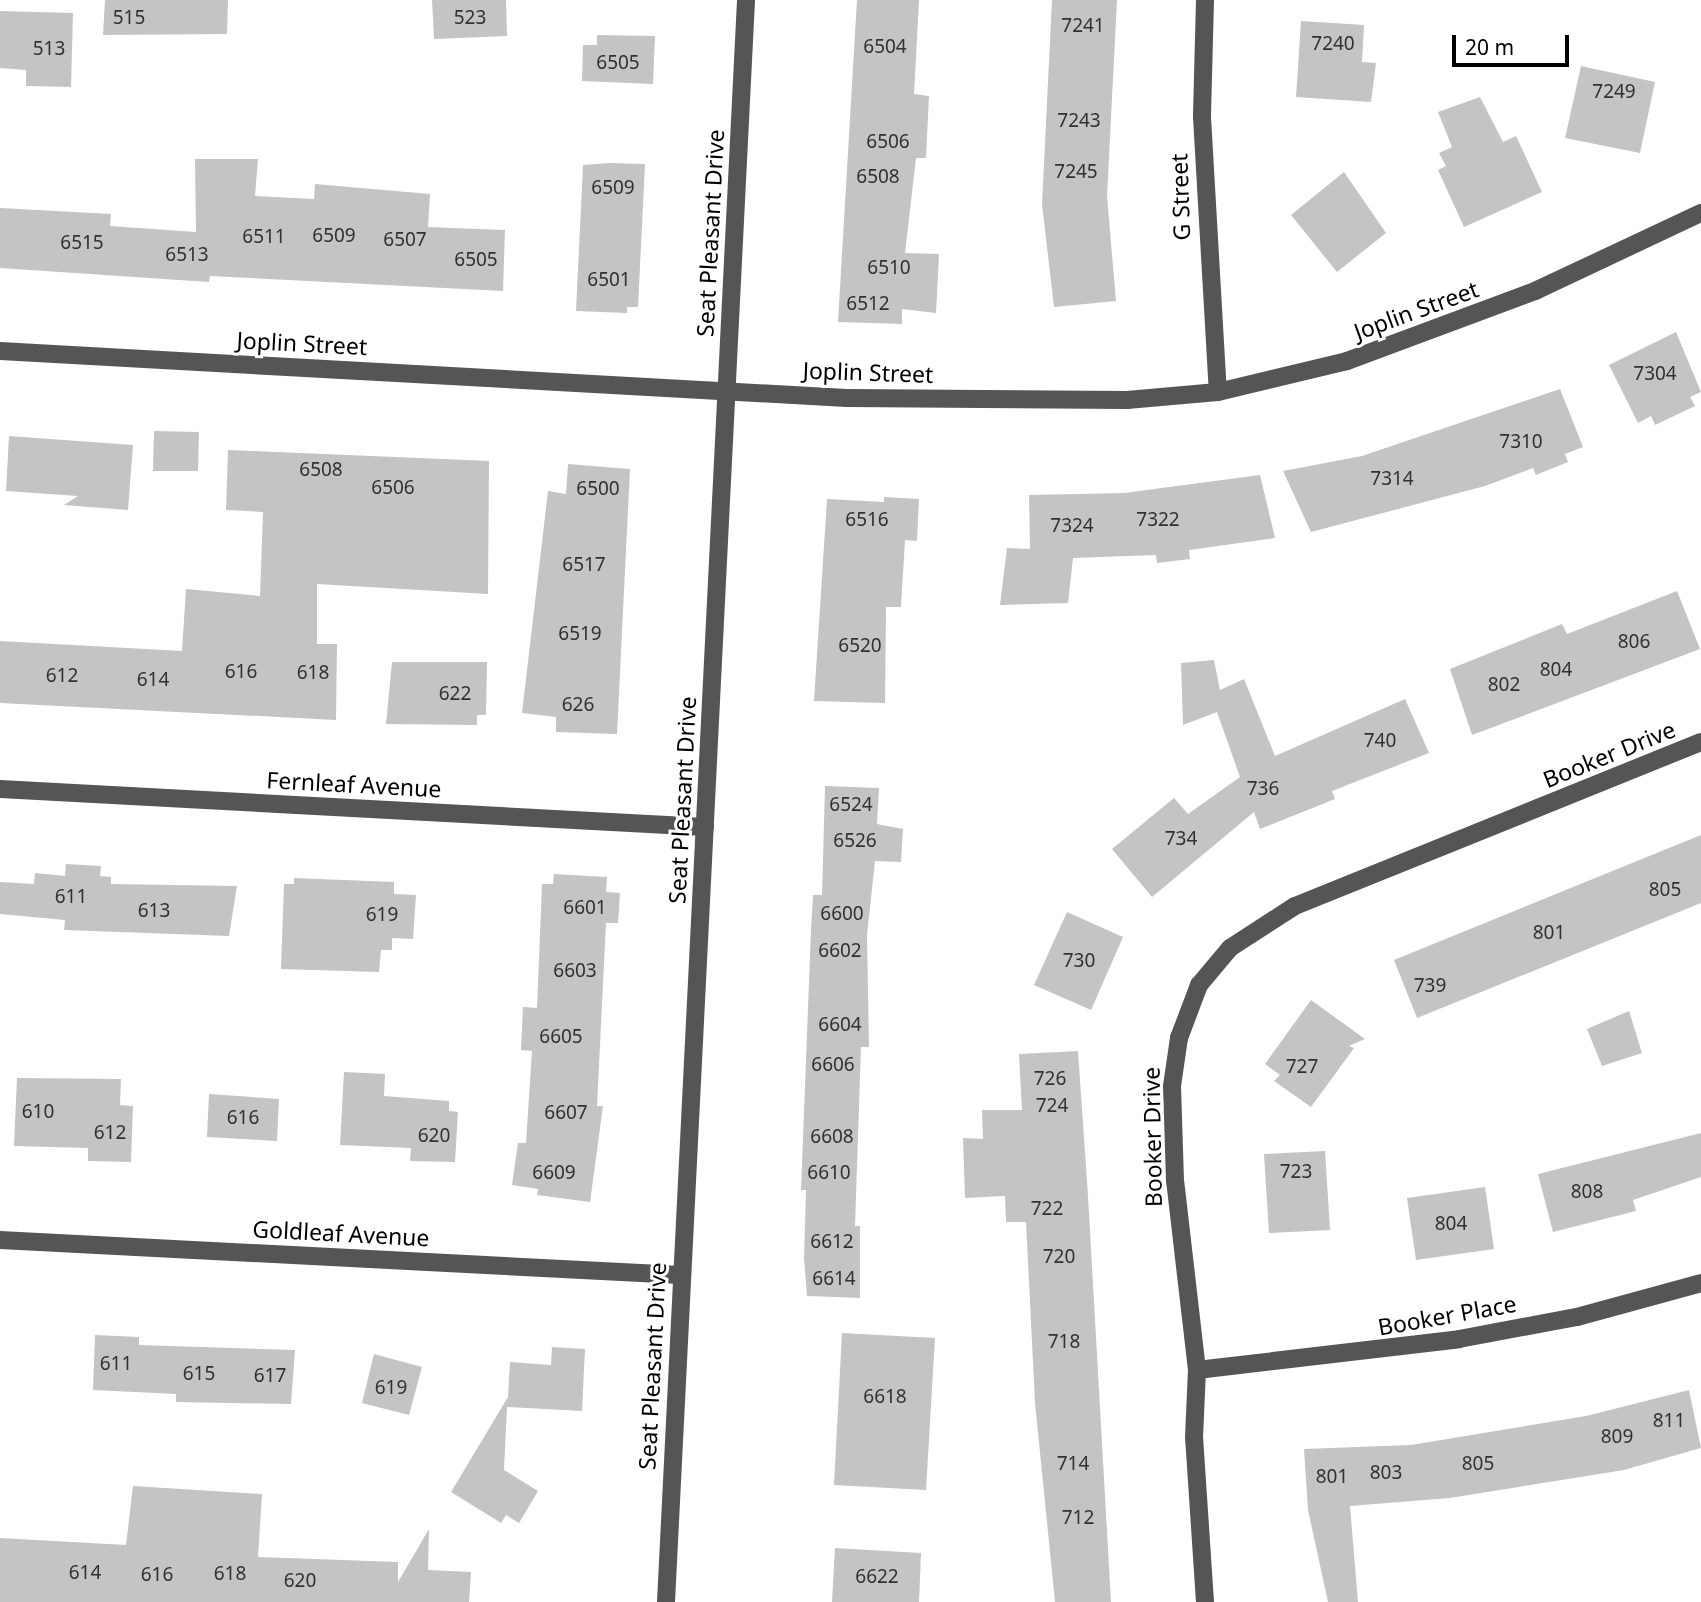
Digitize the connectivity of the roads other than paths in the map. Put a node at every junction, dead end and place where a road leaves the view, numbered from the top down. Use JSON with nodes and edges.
{"nodes":[{"id":1,"x":746,"y":0,"type":"edge"},
{"id":2,"x":1205,"y":0,"type":"edge"},
{"id":3,"x":1701,"y":213,"type":"edge"},
{"id":4,"x":0,"y":351,"type":"edge"},
{"id":5,"x":726,"y":390,"type":"junction"},
{"id":6,"x":1218,"y":392,"type":"junction"},
{"id":7,"x":1701,"y":743,"type":"edge"},
{"id":8,"x":0,"y":789,"type":"edge"},
{"id":9,"x":705,"y":827,"type":"junction"},
{"id":10,"x":0,"y":1240,"type":"edge"},
{"id":11,"x":680,"y":1275,"type":"junction"},
{"id":12,"x":1701,"y":1283,"type":"edge"},
{"id":13,"x":1197,"y":1370,"type":"junction"},
{"id":14,"x":666,"y":1602,"type":"edge"},
{"id":15,"x":1205,"y":1602,"type":"edge"}],
"edges":[{"from":1,"to":5,"type":"street","name":"Seat Pleasant Drive"},
{"from":2,"to":6,"type":"street","name":"G Street"},
{"from":3,"to":6,"type":"street","name":"Joplin Street"},
{"from":4,"to":5,"type":"street","name":"Joplin Street"},
{"from":5,"to":6,"type":"street","name":"Joplin Street"},
{"from":5,"to":9,"type":"street","name":"Seat Pleasant Drive"},
{"from":7,"to":13,"type":"street","name":"Booker Drive"},
{"from":8,"to":9,"type":"street","name":"Fernleaf Avenue"},
{"from":9,"to":11,"type":"street","name":"Seat Pleasant Drive"},
{"from":10,"to":11,"type":"street","name":"Goldleaf Avenue"},
{"from":11,"to":14,"type":"street","name":"Seat Pleasant Drive"},
{"from":12,"to":13,"type":"street","name":"Booker Place"},
{"from":13,"to":15,"type":"street","name":"Booker Drive"}]}
